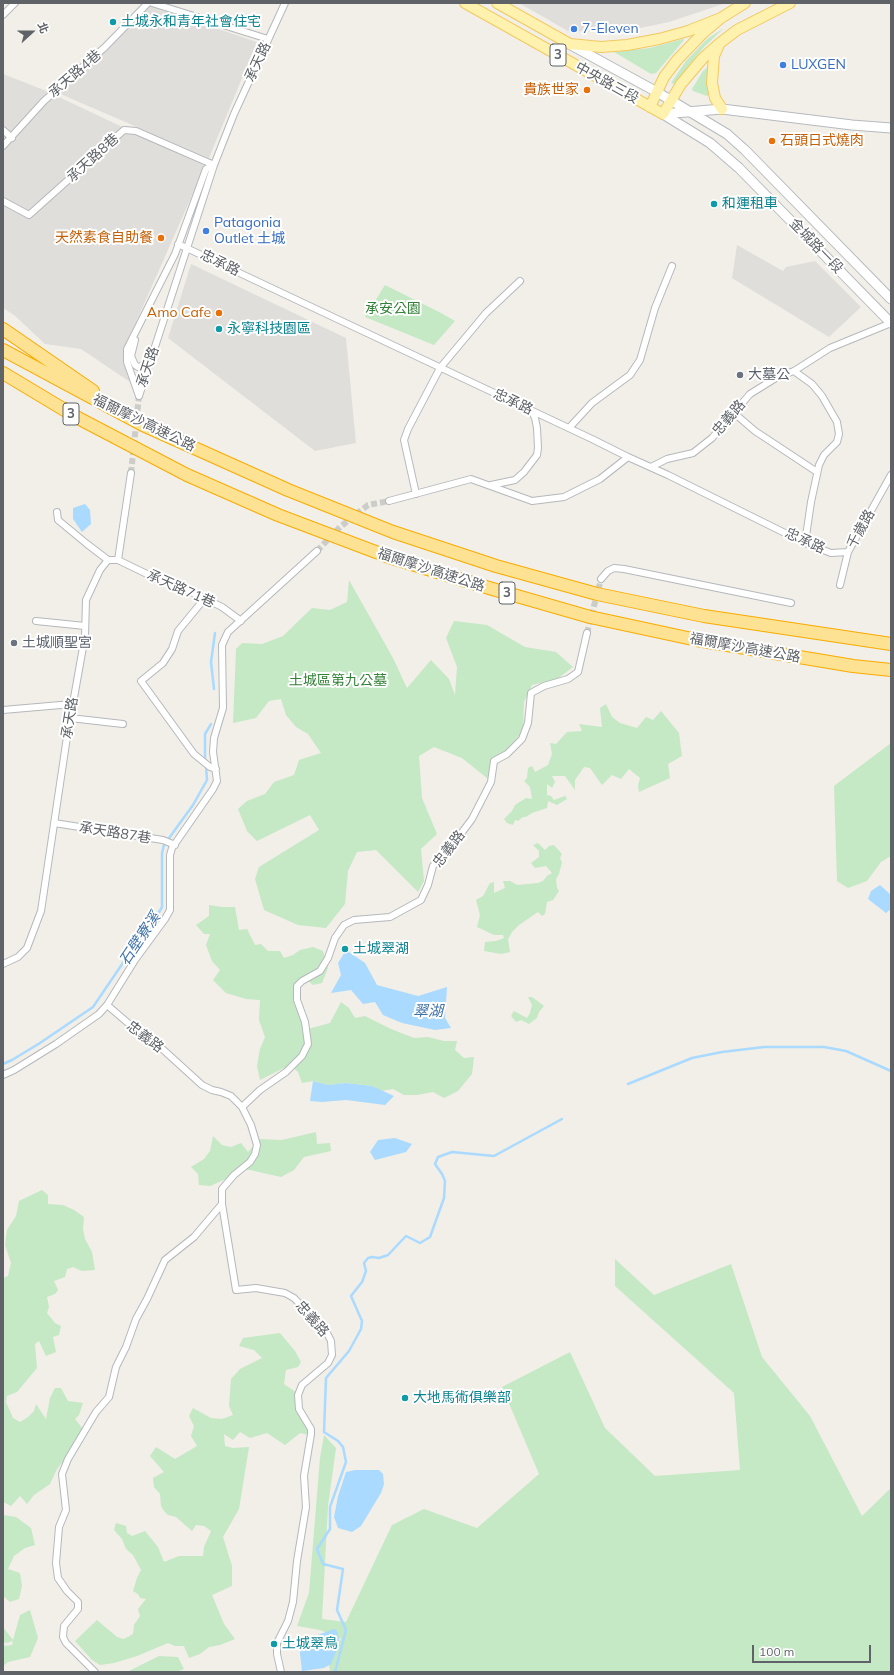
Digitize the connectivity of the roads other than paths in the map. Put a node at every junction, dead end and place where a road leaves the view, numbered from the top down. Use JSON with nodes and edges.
{"nodes":[{"id":1,"x":15,"y":3,"type":"edge"},
{"id":2,"x":148,"y":3,"type":"edge"},
{"id":3,"x":152,"y":3,"type":"edge"},
{"id":4,"x":285,"y":3,"type":"edge"},
{"id":5,"x":465,"y":3,"type":"edge"},
{"id":6,"x":497,"y":3,"type":"edge"},
{"id":7,"x":745,"y":3,"type":"edge"},
{"id":8,"x":790,"y":3,"type":"edge"},
{"id":9,"x":3,"y":15,"type":"edge"},
{"id":10,"x":721,"y":18,"type":"junction"},
{"id":11,"x":268,"y":39,"type":"junction"},
{"id":12,"x":720,"y":43,"type":"junction"},
{"id":13,"x":570,"y":44,"type":"junction"},
{"id":14,"x":657,"y":92,"type":"junction"},
{"id":15,"x":670,"y":100,"type":"junction"},
{"id":16,"x":650,"y":107,"type":"junction"},
{"id":17,"x":722,"y":109,"type":"junction"},
{"id":18,"x":689,"y":111,"type":"junction"},
{"id":19,"x":663,"y":114,"type":"junction"},
{"id":20,"x":891,"y":128,"type":"edge"},
{"id":21,"x":3,"y":130,"type":"edge"},
{"id":22,"x":12,"y":138,"type":"junction"},
{"id":23,"x":3,"y":146,"type":"edge"},
{"id":24,"x":214,"y":166,"type":"junction"},
{"id":25,"x":3,"y":201,"type":"edge"},
{"id":26,"x":178,"y":244,"type":"junction"},
{"id":27,"x":187,"y":247,"type":"junction"},
{"id":28,"x":672,"y":266,"type":"dead end"},
{"id":29,"x":520,"y":281,"type":"dead end"},
{"id":30,"x":891,"y":299,"type":"edge"},
{"id":31,"x":891,"y":323,"type":"edge"},
{"id":32,"x":3,"y":329,"type":"edge"},
{"id":33,"x":136,"y":333,"type":"junction"},
{"id":34,"x":3,"y":350,"type":"edge"},
{"id":35,"x":149,"y":360,"type":"junction"},
{"id":36,"x":440,"y":368,"type":"junction"},
{"id":37,"x":131,"y":370,"type":"junction"},
{"id":38,"x":794,"y":371,"type":"junction"},
{"id":39,"x":3,"y":373,"type":"edge"},
{"id":40,"x":144,"y":375,"type":"junction"},
{"id":41,"x":531,"y":410,"type":"junction"},
{"id":42,"x":734,"y":413,"type":"junction"},
{"id":43,"x":130,"y":418,"type":"junction"},
{"id":44,"x":570,"y":428,"type":"junction"},
{"id":45,"x":628,"y":457,"type":"junction"},
{"id":46,"x":651,"y":467,"type":"junction"},
{"id":47,"x":817,"y":472,"type":"junction"},
{"id":48,"x":131,"y":473,"type":"tunnel mouth"},
{"id":49,"x":891,"y":475,"type":"edge"},
{"id":50,"x":491,"y":485,"type":"junction"},
{"id":51,"x":416,"y":494,"type":"junction"},
{"id":52,"x":389,"y":501,"type":"tunnel mouth"},
{"id":53,"x":57,"y":512,"type":"dead end"},
{"id":54,"x":806,"y":543,"type":"junction"},
{"id":55,"x":316,"y":552,"type":"tunnel mouth"},
{"id":56,"x":848,"y":552,"type":"junction"},
{"id":57,"x":108,"y":560,"type":"junction"},
{"id":58,"x":118,"y":560,"type":"junction"},
{"id":59,"x":601,"y":579,"type":"tunnel mouth"},
{"id":60,"x":840,"y":586,"type":"dead end"},
{"id":61,"x":204,"y":598,"type":"junction"},
{"id":62,"x":791,"y":603,"type":"dead end"},
{"id":63,"x":36,"y":620,"type":"dead end"},
{"id":64,"x":241,"y":621,"type":"junction"},
{"id":65,"x":85,"y":626,"type":"junction"},
{"id":66,"x":588,"y":633,"type":"tunnel mouth"},
{"id":67,"x":891,"y":644,"type":"edge"},
{"id":68,"x":891,"y":670,"type":"edge"},
{"id":69,"x":72,"y":704,"type":"junction"},
{"id":70,"x":3,"y":710,"type":"edge"},
{"id":71,"x":70,"y":718,"type":"junction"},
{"id":72,"x":123,"y":724,"type":"dead end"},
{"id":73,"x":213,"y":768,"type":"junction"},
{"id":74,"x":54,"y":824,"type":"junction"},
{"id":75,"x":173,"y":843,"type":"junction"},
{"id":76,"x":3,"y":964,"type":"edge"},
{"id":77,"x":107,"y":1005,"type":"junction"},
{"id":78,"x":3,"y":1075,"type":"edge"},
{"id":79,"x":242,"y":1107,"type":"junction"},
{"id":80,"x":222,"y":1204,"type":"junction"},
{"id":81,"x":95,"y":1672,"type":"edge"},
{"id":82,"x":281,"y":1672,"type":"edge"}],
"edges":[{"from":1,"to":9,"type":"street"},
{"from":2,"to":22,"type":"street","name":"承天路4巷"},
{"from":3,"to":11,"type":"street"},
{"from":4,"to":11,"type":"street","name":"承天路"},
{"from":5,"to":16,"type":"main road","name":"中央路三段","number":"3"},
{"from":6,"to":13,"type":"main road","name":"中央路三段","number":"3"},
{"from":7,"to":10,"type":"main road","number":"3"},
{"from":8,"to":12,"type":"main road"},
{"from":10,"to":13,"type":"main road","number":"3"},
{"from":10,"to":14,"type":"main road","number":"3"},
{"from":11,"to":24,"type":"street","name":"承天路"},
{"from":12,"to":15,"type":"main road"},
{"from":12,"to":17,"type":"main road"},
{"from":13,"to":14,"type":"main road","name":"中央路三段"},
{"from":14,"to":15,"type":"main road","name":"中央路三段"},
{"from":14,"to":16,"type":"main road","number":"3"},
{"from":15,"to":18,"type":"main road","name":"中央路三段"},
{"from":15,"to":19,"type":"main road"},
{"from":16,"to":19,"type":"main road","name":"中央路三段","number":"3"},
{"from":17,"to":18,"type":"main road"},
{"from":17,"to":20,"type":"main road"},
{"from":18,"to":19,"type":"main road"},
{"from":18,"to":30,"type":"main road","name":"金城路一段"},
{"from":19,"to":31,"type":"main road","name":"金城路一段"},
{"from":21,"to":22,"type":"street"},
{"from":22,"to":23,"type":"street","name":"承天路4巷"},
{"from":24,"to":25,"type":"street","name":"承天路8巷"},
{"from":24,"to":26,"type":"street","name":"承天路"},
{"from":24,"to":27,"type":"street","name":"承天路"},
{"from":26,"to":27,"type":"street","name":"忠承路"},
{"from":26,"to":33,"type":"street","name":"承天路"},
{"from":27,"to":35,"type":"street","name":"承天路"},
{"from":27,"to":36,"type":"street","name":"忠承路"},
{"from":28,"to":44,"type":"street"},
{"from":29,"to":36,"type":"street"},
{"from":31,"to":38,"type":"street","name":"忠義路"},
{"from":32,"to":43,"type":"highway"},
{"from":33,"to":35,"type":"street"},
{"from":33,"to":37,"type":"street","name":"承天路"},
{"from":34,"to":43,"type":"highway","name":"福爾摩沙高速公路","number":"3"},
{"from":35,"to":40,"type":"street","name":"承天路"},
{"from":36,"to":41,"type":"street","name":"忠承路"},
{"from":36,"to":51,"type":"street"},
{"from":37,"to":40,"type":"street"},
{"from":37,"to":40,"type":"street","name":"承天路"},
{"from":38,"to":42,"type":"street","name":"忠義路"},
{"from":38,"to":47,"type":"street"},
{"from":39,"to":68,"type":"highway","name":"福爾摩沙高速公路","number":"3"},
{"from":41,"to":44,"type":"street","name":"忠承路"},
{"from":41,"to":50,"type":"street"},
{"from":42,"to":46,"type":"street","name":"忠義路"},
{"from":42,"to":47,"type":"street"},
{"from":43,"to":67,"type":"highway","name":"福爾摩沙高速公路","number":"3"},
{"from":44,"to":45,"type":"street","name":"忠承路"},
{"from":45,"to":46,"type":"street","name":"忠承路"},
{"from":45,"to":50,"type":"street"},
{"from":46,"to":54,"type":"street","name":"忠承路"},
{"from":47,"to":54,"type":"street"},
{"from":48,"to":58,"type":"street"},
{"from":49,"to":56,"type":"street","name":"千歲路"},
{"from":50,"to":51,"type":"street"},
{"from":51,"to":52,"type":"street"},
{"from":53,"to":57,"type":"street"},
{"from":54,"to":56,"type":"street","name":"忠承路"},
{"from":55,"to":64,"type":"street"},
{"from":56,"to":60,"type":"street","name":"千歲路"},
{"from":57,"to":58,"type":"street"},
{"from":57,"to":65,"type":"street","name":"承天路"},
{"from":58,"to":61,"type":"street","name":"承天路71巷"},
{"from":59,"to":62,"type":"street"},
{"from":61,"to":64,"type":"street","name":"承天路71巷"},
{"from":61,"to":73,"type":"street"},
{"from":63,"to":65,"type":"street"},
{"from":64,"to":73,"type":"street"},
{"from":65,"to":69,"type":"street","name":"承天路"},
{"from":66,"to":79,"type":"street","name":"忠義路"},
{"from":69,"to":70,"type":"street"},
{"from":69,"to":71,"type":"street","name":"承天路"},
{"from":71,"to":72,"type":"street"},
{"from":71,"to":74,"type":"street","name":"承天路"},
{"from":73,"to":75,"type":"street"},
{"from":74,"to":75,"type":"street","name":"承天路87巷"},
{"from":74,"to":76,"type":"street","name":"承天路"},
{"from":75,"to":77,"type":"street"},
{"from":77,"to":78,"type":"street"},
{"from":77,"to":79,"type":"street","name":"忠義路"},
{"from":79,"to":80,"type":"street","name":"忠義路"},
{"from":80,"to":81,"type":"street"},
{"from":80,"to":82,"type":"street","name":"忠義路"}]}
